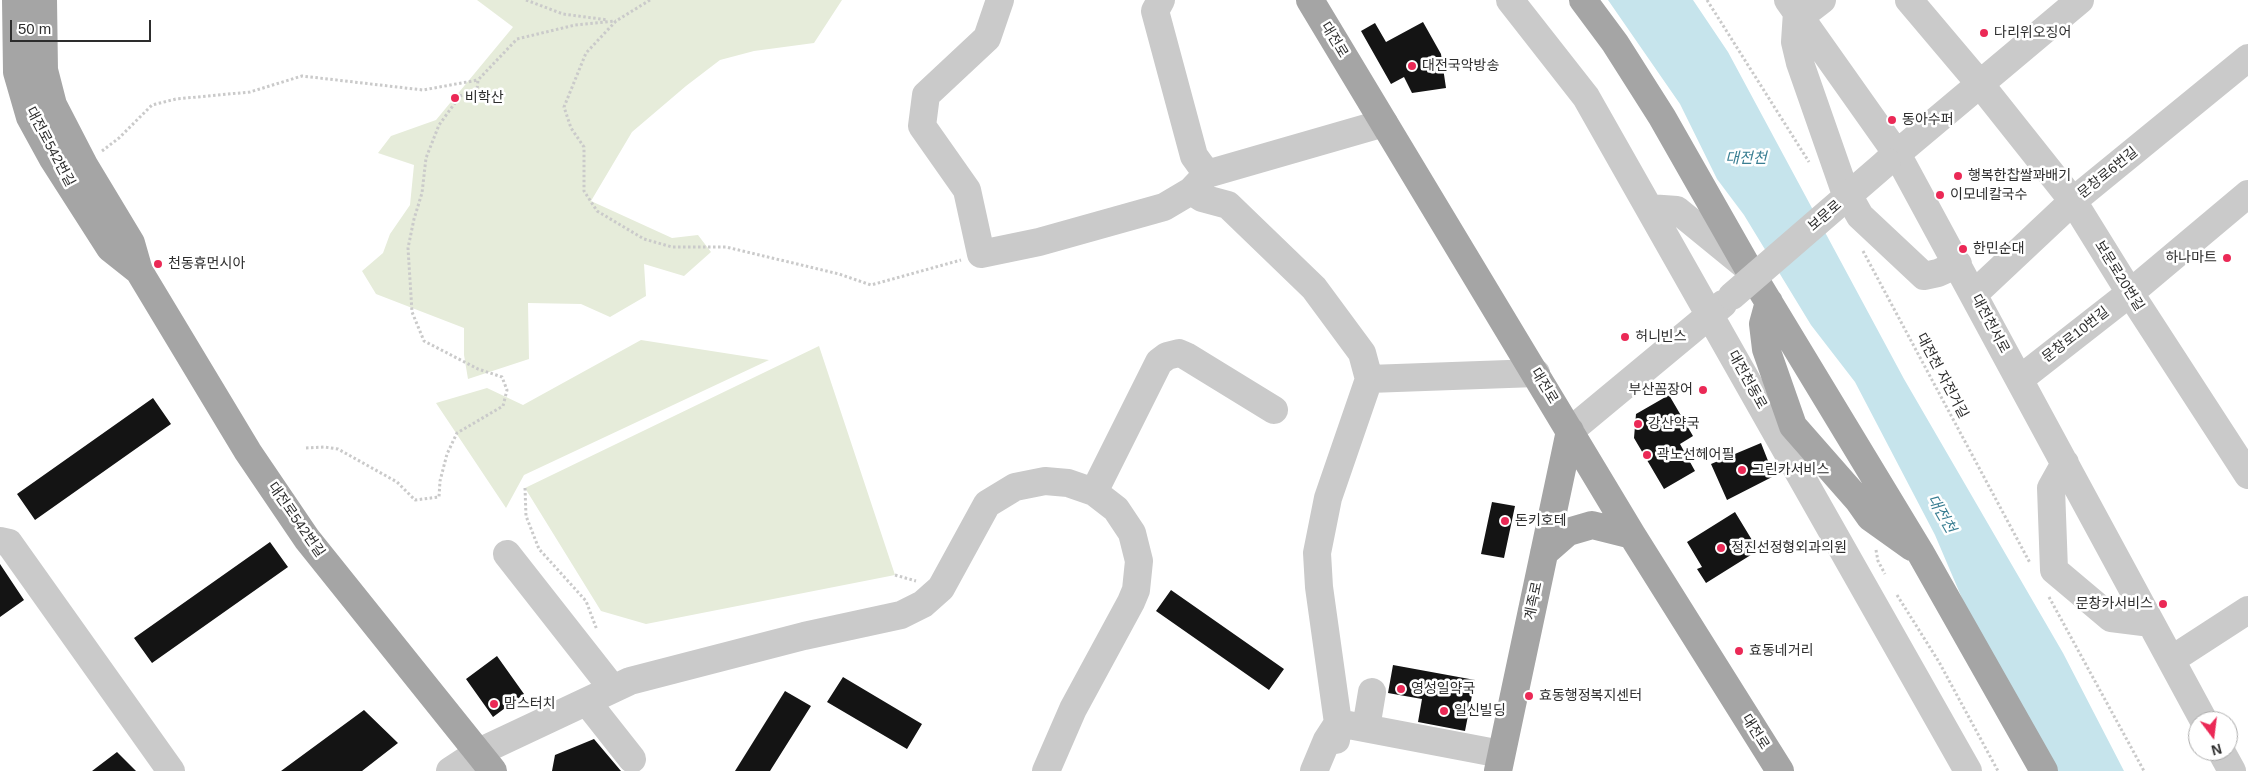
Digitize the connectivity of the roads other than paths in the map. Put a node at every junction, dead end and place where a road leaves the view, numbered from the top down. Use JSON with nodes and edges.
{"nodes":[{"id":1,"x":16,"y":0,"type":"edge"},
{"id":2,"x":43,"y":0,"type":"edge"},
{"id":3,"x":1000,"y":0,"type":"edge"},
{"id":4,"x":1161,"y":0,"type":"edge"},
{"id":5,"x":1310,"y":0,"type":"edge"},
{"id":6,"x":1510,"y":0,"type":"edge"},
{"id":7,"x":1583,"y":0,"type":"edge"},
{"id":8,"x":1822,"y":0,"type":"edge"},
{"id":9,"x":1909,"y":0,"type":"edge"},
{"id":10,"x":2080,"y":0,"type":"edge"},
{"id":11,"x":1795,"y":10,"type":"edge"},
{"id":12,"x":8,"y":42,"type":"edge"},
{"id":13,"x":2248,"y":58,"type":"edge"},
{"id":14,"x":1980,"y":84,"type":"junction"},
{"id":15,"x":1384,"y":122,"type":"junction"},
{"id":16,"x":1892,"y":158,"type":"junction"},
{"id":17,"x":1199,"y":182,"type":"junction"},
{"id":18,"x":2248,"y":194,"type":"edge"},
{"id":19,"x":2073,"y":202,"type":"junction"},
{"id":20,"x":1649,"y":208,"type":"junction"},
{"id":21,"x":1958,"y":264,"type":"junction"},
{"id":22,"x":1748,"y":268,"type":"junction"},
{"id":23,"x":139,"y":271,"type":"junction"},
{"id":24,"x":2130,"y":293,"type":"junction"},
{"id":25,"x":1974,"y":294,"type":"junction"},
{"id":26,"x":1769,"y":302,"type":"junction"},
{"id":27,"x":1710,"y":316,"type":"junction"},
{"id":28,"x":1536,"y":373,"type":"junction"},
{"id":29,"x":1370,"y":379,"type":"junction"},
{"id":30,"x":2020,"y":379,"type":"junction"},
{"id":31,"x":1274,"y":410,"type":"dead end"},
{"id":32,"x":1570,"y":430,"type":"junction"},
{"id":33,"x":1785,"y":430,"type":"junction"},
{"id":34,"x":2065,"y":464,"type":"junction"},
{"id":35,"x":2248,"y":473,"type":"edge"},
{"id":36,"x":1094,"y":492,"type":"junction"},
{"id":37,"x":1632,"y":534,"type":"junction"},
{"id":38,"x":0,"y":541,"type":"edge"},
{"id":39,"x":1920,"y":552,"type":"junction"},
{"id":40,"x":1544,"y":553,"type":"junction"},
{"id":41,"x":507,"y":554,"type":"dead end"},
{"id":42,"x":2248,"y":610,"type":"edge"},
{"id":43,"x":2151,"y":623,"type":"junction"},
{"id":44,"x":2171,"y":660,"type":"junction"},
{"id":45,"x":612,"y":690,"type":"junction"},
{"id":46,"x":1372,"y":692,"type":"dead end"},
{"id":47,"x":588,"y":702,"type":"junction"},
{"id":48,"x":2199,"y":711,"type":"edge"},
{"id":49,"x":1338,"y":723,"type":"junction"},
{"id":50,"x":1366,"y":728,"type":"junction"},
{"id":51,"x":632,"y":759,"type":"dead end"},
{"id":52,"x":486,"y":761,"type":"edge"},
{"id":53,"x":1500,"y":763,"type":"edge"},
{"id":54,"x":171,"y":771,"type":"edge"},
{"id":55,"x":450,"y":771,"type":"edge"},
{"id":56,"x":1046,"y":771,"type":"edge"},
{"id":57,"x":1314,"y":771,"type":"edge"},
{"id":58,"x":1330,"y":771,"type":"edge"},
{"id":59,"x":1780,"y":771,"type":"edge"},
{"id":60,"x":1968,"y":771,"type":"edge"},
{"id":61,"x":2044,"y":771,"type":"edge"}],
"edges":[{"from":1,"to":12,"type":"main road","name":"대전로542번길"},
{"from":2,"to":23,"type":"main road","name":"대전로542번길"},
{"from":3,"to":17,"type":"street"},
{"from":4,"to":17,"type":"street"},
{"from":5,"to":15,"type":"main road","name":"대전로"},
{"from":6,"to":20,"type":"street","name":"대전천동로"},
{"from":7,"to":22,"type":"main road"},
{"from":8,"to":11,"type":"street"},
{"from":9,"to":14,"type":"street","name":"보문로20번길"},
{"from":10,"to":14,"type":"street","name":"보문로"},
{"from":11,"to":16,"type":"street","name":"대전천서로"},
{"from":11,"to":21,"type":"street"},
{"from":12,"to":23,"type":"main road","name":"대전로542번길"},
{"from":13,"to":19,"type":"street","name":"문창로6번길"},
{"from":14,"to":16,"type":"street","name":"보문로"},
{"from":14,"to":19,"type":"street","name":"보문로20번길"},
{"from":15,"to":17,"type":"street"},
{"from":15,"to":28,"type":"main road","name":"대전로"},
{"from":16,"to":21,"type":"street","name":"대전천서로"},
{"from":16,"to":27,"type":"street","name":"보문로","bridge":true},
{"from":17,"to":29,"type":"street"},
{"from":18,"to":24,"type":"street","name":"문창로10번길"},
{"from":19,"to":24,"type":"street","name":"보문로20번길"},
{"from":19,"to":25,"type":"street","name":"문창로6번길"},
{"from":20,"to":22,"type":"street"},
{"from":20,"to":27,"type":"street","name":"대전천동로"},
{"from":21,"to":25,"type":"street","name":"대전천서로"},
{"from":22,"to":26,"type":"main road"},
{"from":23,"to":52,"type":"main road","name":"대전로542번길"},
{"from":24,"to":30,"type":"street","name":"문창로10번길"},
{"from":24,"to":35,"type":"street","name":"보문로20번길"},
{"from":25,"to":30,"type":"street","name":"대전천서로"},
{"from":26,"to":33,"type":"main road"},
{"from":26,"to":39,"type":"main road"},
{"from":27,"to":32,"type":"street","name":"보문로"},
{"from":27,"to":33,"type":"street","name":"대전천동로"},
{"from":28,"to":29,"type":"street"},
{"from":28,"to":32,"type":"main road","name":"대전로"},
{"from":29,"to":49,"type":"street"},
{"from":30,"to":34,"type":"street","name":"대전천서로"},
{"from":31,"to":36,"type":"street"},
{"from":32,"to":37,"type":"main road","name":"대전로"},
{"from":32,"to":40,"type":"main road","name":"계족로"},
{"from":33,"to":39,"type":"main road"},
{"from":33,"to":60,"type":"street","name":"대전천동로"},
{"from":34,"to":43,"type":"street","name":"대전천서로"},
{"from":34,"to":43,"type":"street"},
{"from":36,"to":45,"type":"street"},
{"from":36,"to":56,"type":"street"},
{"from":37,"to":40,"type":"main road"},
{"from":37,"to":59,"type":"main road","name":"대전로"},
{"from":38,"to":54,"type":"street"},
{"from":39,"to":61,"type":"main road"},
{"from":40,"to":53,"type":"main road","name":"계족로"},
{"from":41,"to":45,"type":"street"},
{"from":42,"to":44,"type":"street"},
{"from":43,"to":44,"type":"street","name":"대전천서로"},
{"from":44,"to":48,"type":"street","name":"대전천서로"},
{"from":45,"to":47,"type":"street"},
{"from":46,"to":50,"type":"street"},
{"from":47,"to":51,"type":"street"},
{"from":47,"to":52,"type":"street"},
{"from":49,"to":50,"type":"street"},
{"from":49,"to":57,"type":"street"},
{"from":49,"to":58,"type":"street"},
{"from":50,"to":53,"type":"street"},
{"from":52,"to":55,"type":"street"}]}
